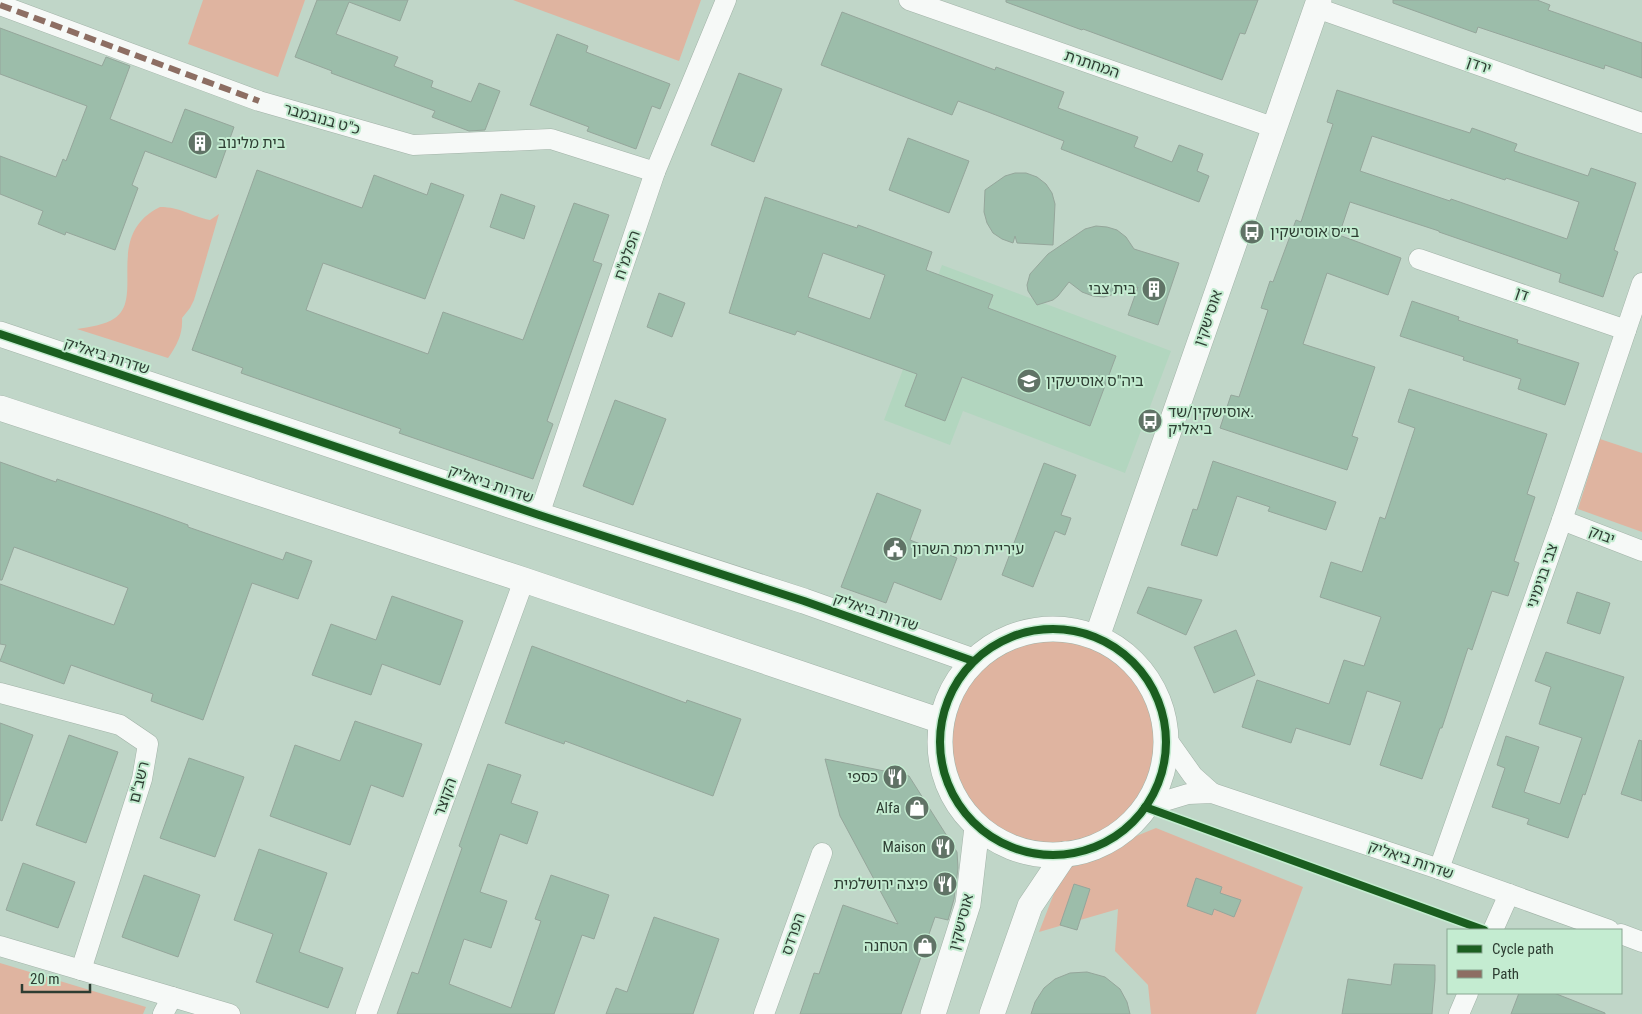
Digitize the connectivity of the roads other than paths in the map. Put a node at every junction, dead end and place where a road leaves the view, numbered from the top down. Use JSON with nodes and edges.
{"nodes":[{"id":1,"x":726,"y":0,"type":"edge"},
{"id":2,"x":909,"y":0,"type":"edge"},
{"id":3,"x":1318,"y":4,"type":"edge"},
{"id":4,"x":0,"y":5,"type":"edge"},
{"id":5,"x":1642,"y":123,"type":"edge"},
{"id":6,"x":1275,"y":128,"type":"junction"},
{"id":7,"x":655,"y":172,"type":"junction"},
{"id":8,"x":1419,"y":258,"type":"dead end"},
{"id":9,"x":1642,"y":283,"type":"edge"},
{"id":10,"x":1626,"y":330,"type":"junction"},
{"id":11,"x":0,"y":334,"type":"edge"},
{"id":12,"x":0,"y":408,"type":"edge"},
{"id":13,"x":539,"y":515,"type":"junction"},
{"id":14,"x":1562,"y":520,"type":"junction"},
{"id":15,"x":1642,"y":550,"type":"edge"},
{"id":16,"x":524,"y":580,"type":"junction"},
{"id":17,"x":1097,"y":637,"type":"junction"},
{"id":18,"x":973,"y":661,"type":"junction"},
{"id":19,"x":0,"y":693,"type":"edge"},
{"id":20,"x":941,"y":721,"type":"junction"},
{"id":21,"x":1166,"y":738,"type":"junction"},
{"id":22,"x":1212,"y":793,"type":"junction"},
{"id":23,"x":1146,"y":807,"type":"junction"},
{"id":24,"x":977,"y":827,"type":"junction"},
{"id":25,"x":822,"y":853,"type":"dead end"},
{"id":26,"x":1066,"y":854,"type":"junction"},
{"id":27,"x":1439,"y":869,"type":"junction"},
{"id":28,"x":1509,"y":894,"type":"junction"},
{"id":29,"x":1493,"y":929,"type":"edge"},
{"id":30,"x":1606,"y":929,"type":"edge"},
{"id":31,"x":1622,"y":934,"type":"edge"},
{"id":32,"x":1642,"y":942,"type":"edge"},
{"id":33,"x":0,"y":946,"type":"edge"},
{"id":34,"x":81,"y":970,"type":"junction"},
{"id":35,"x":1468,"y":994,"type":"edge"},
{"id":36,"x":167,"y":1005,"type":"edge"},
{"id":37,"x":230,"y":1014,"type":"edge"},
{"id":38,"x":366,"y":1014,"type":"edge"},
{"id":39,"x":764,"y":1014,"type":"edge"},
{"id":40,"x":933,"y":1014,"type":"edge"},
{"id":41,"x":992,"y":1014,"type":"edge"},
{"id":42,"x":1459,"y":1014,"type":"edge"}],
"edges":[{"from":1,"to":7,"type":"street","name":"הפלמ\"ח"},
{"from":2,"to":6,"type":"street","name":"המחתרת"},
{"from":3,"to":5,"type":"street","name":"ירדן"},
{"from":3,"to":6,"type":"street","name":"אוסישקין"},
{"from":4,"to":7,"type":"street","name":"כ\"ט בנובמבר"},
{"from":6,"to":17,"type":"street","name":"אוסישקין"},
{"from":7,"to":13,"type":"street","name":"הפלמ\"ח"},
{"from":8,"to":10,"type":"street","name":"דן"},
{"from":9,"to":10,"type":"street","name":"צבי בנימיני"},
{"from":10,"to":14,"type":"street","name":"צבי בנימיני"},
{"from":11,"to":13,"type":"street","name":"שדרות ביאליק"},
{"from":12,"to":16,"type":"street"},
{"from":13,"to":18,"type":"street","name":"שדרות ביאליק"},
{"from":14,"to":15,"type":"street","name":"יבוק"},
{"from":14,"to":27,"type":"street","name":"צבי בנימיני"},
{"from":16,"to":20,"type":"street"},
{"from":16,"to":38,"type":"street","name":"הקוצר"},
{"from":17,"to":18,"type":"street"},
{"from":17,"to":21,"type":"street"},
{"from":18,"to":20,"type":"street"},
{"from":19,"to":34,"type":"street","name":"רשב\"ם"},
{"from":20,"to":24,"type":"street"},
{"from":21,"to":22,"type":"street","name":"שדרות ביאליק"},
{"from":21,"to":23,"type":"street"},
{"from":22,"to":23,"type":"street","name":"שדרות ביאליק"},
{"from":22,"to":27,"type":"street","name":"שדרות ביאליק"},
{"from":23,"to":26,"type":"street"},
{"from":24,"to":26,"type":"street"},
{"from":24,"to":40,"type":"street","name":"אוסישקין"},
{"from":25,"to":39,"type":"street","name":"הפרדס"},
{"from":26,"to":41,"type":"street"},
{"from":27,"to":28,"type":"street","name":"שדרות ביאליק"},
{"from":28,"to":29,"type":"street"},
{"from":28,"to":30,"type":"street","name":"שדרות ביאליק"},
{"from":31,"to":32,"type":"street"},
{"from":33,"to":34,"type":"street"},
{"from":34,"to":36,"type":"street"},
{"from":35,"to":42,"type":"street"},
{"from":36,"to":37,"type":"street"}]}
